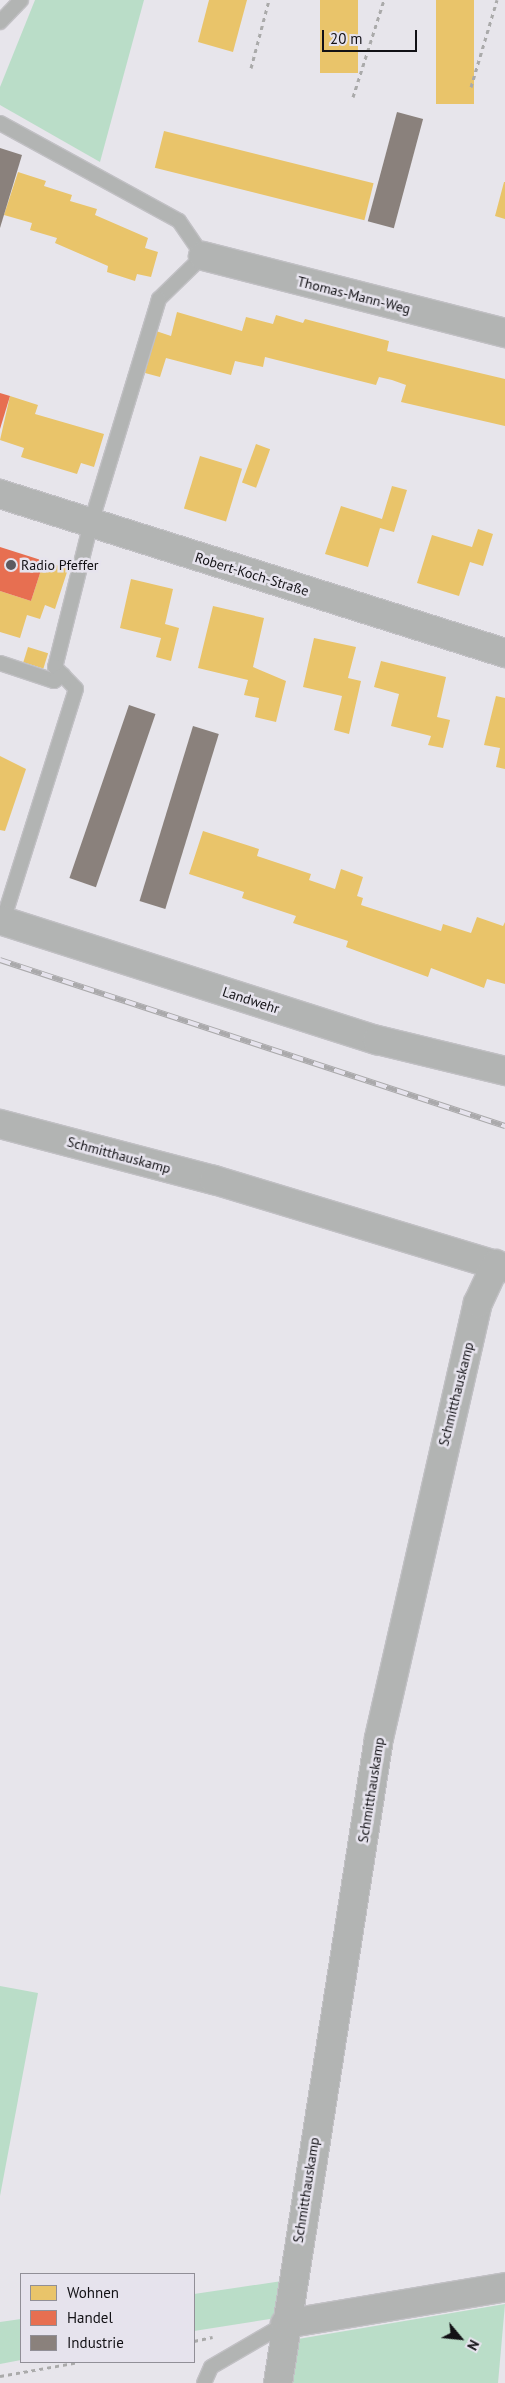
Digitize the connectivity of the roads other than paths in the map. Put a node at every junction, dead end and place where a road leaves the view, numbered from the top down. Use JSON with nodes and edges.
{"nodes":[{"id":1,"x":21,"y":0,"type":"edge"},
{"id":2,"x":0,"y":22,"type":"edge"},
{"id":3,"x":0,"y":123,"type":"edge"},
{"id":4,"x":204,"y":256,"type":"junction"},
{"id":5,"x":505,"y":333,"type":"edge"},
{"id":6,"x":0,"y":494,"type":"edge"},
{"id":7,"x":91,"y":523,"type":"junction"},
{"id":8,"x":505,"y":653,"type":"edge"},
{"id":9,"x":0,"y":663,"type":"edge"},
{"id":10,"x":63,"y":675,"type":"junction"},
{"id":11,"x":1,"y":920,"type":"edge"},
{"id":12,"x":505,"y":1071,"type":"edge"},
{"id":13,"x":0,"y":1124,"type":"edge"},
{"id":14,"x":500,"y":1266,"type":"edge"},
{"id":15,"x":505,"y":2287,"type":"edge"},
{"id":16,"x":285,"y":2324,"type":"junction"},
{"id":17,"x":204,"y":2383,"type":"edge"},
{"id":18,"x":278,"y":2383,"type":"edge"}],
"edges":[{"from":1,"to":2,"type":"lane"},
{"from":3,"to":4,"type":"lane"},
{"from":4,"to":5,"type":"street","name":"Thomas-Mann-Weg"},
{"from":4,"to":7,"type":"lane"},
{"from":6,"to":7,"type":"street","name":"Robert-Koch-Straße"},
{"from":7,"to":8,"type":"street","name":"Robert-Koch-Straße"},
{"from":7,"to":10,"type":"lane"},
{"from":9,"to":10,"type":"lane"},
{"from":10,"to":11,"type":"lane"},
{"from":11,"to":12,"type":"street","name":"Landwehr"},
{"from":13,"to":14,"type":"street","name":"Schmitthauskamp"},
{"from":14,"to":16,"type":"street","name":"Schmitthauskamp"},
{"from":15,"to":16,"type":"street"},
{"from":16,"to":17,"type":"lane"},
{"from":16,"to":18,"type":"street","name":"Schmitthauskamp"}]}
